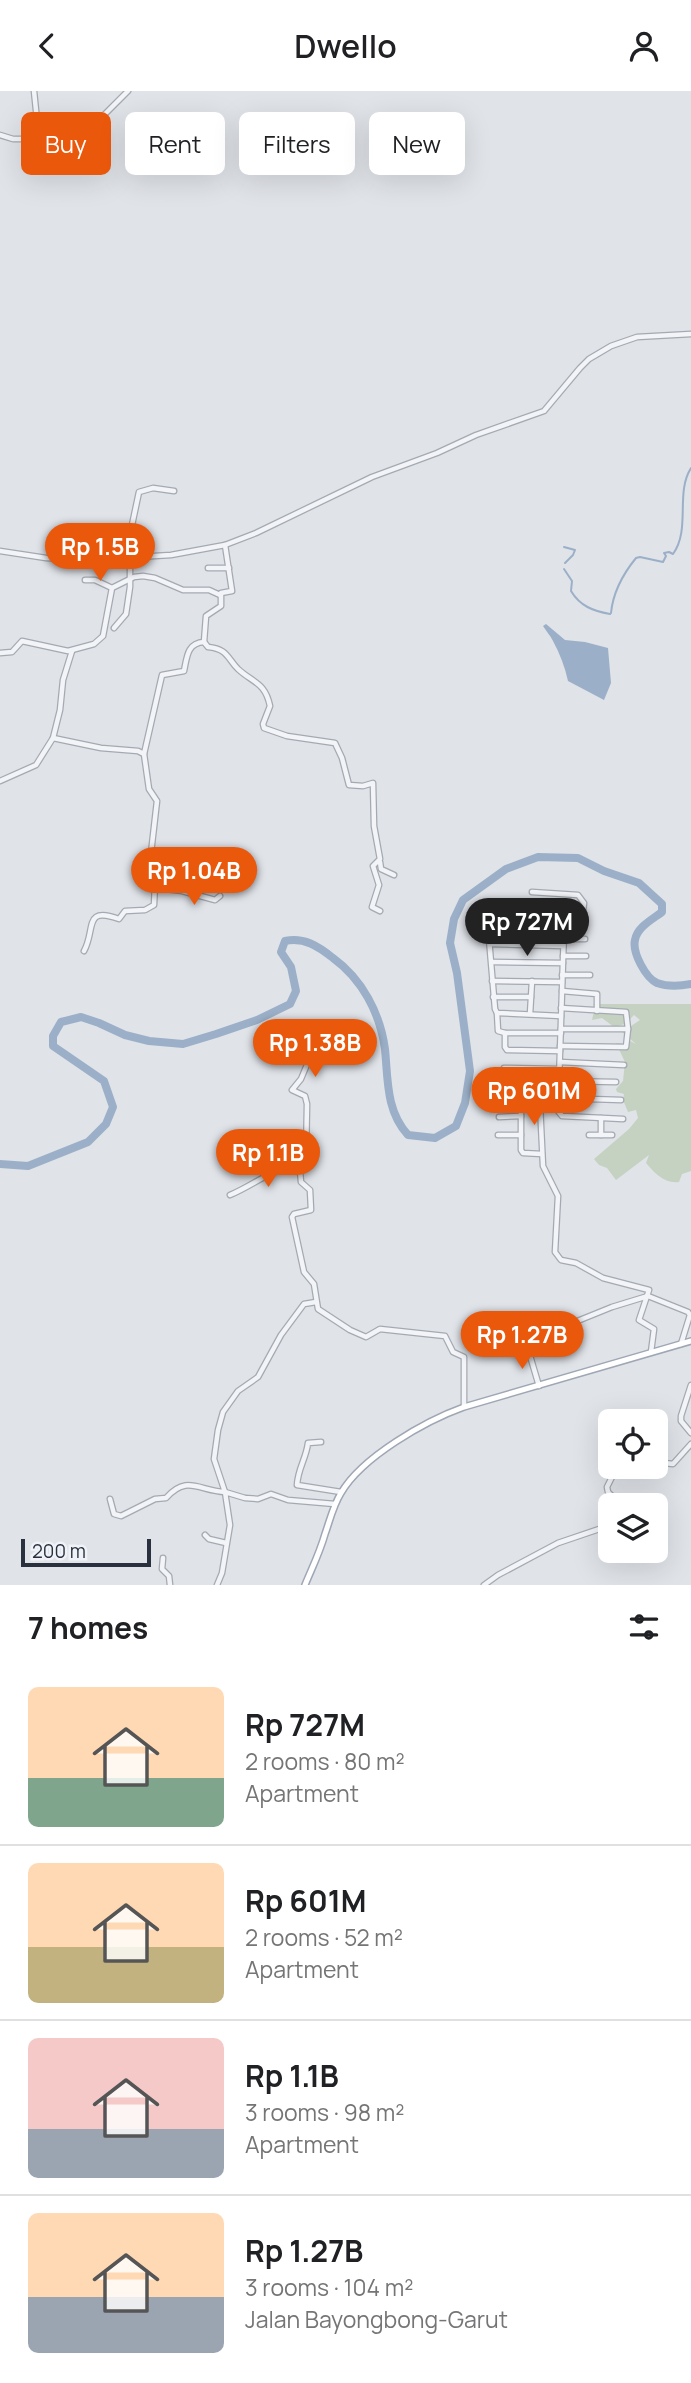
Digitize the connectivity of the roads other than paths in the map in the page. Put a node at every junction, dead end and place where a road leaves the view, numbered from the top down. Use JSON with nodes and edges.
{"nodes":[{"id":1,"x":34,"y":91,"type":"edge"},
{"id":2,"x":128,"y":91,"type":"edge"},
{"id":3,"x":36,"y":112,"type":"edge"},
{"id":4,"x":107,"y":112,"type":"edge"},
{"id":5,"x":0,"y":135,"type":"edge"},
{"id":6,"x":21,"y":139,"type":"edge"},
{"id":7,"x":691,"y":334,"type":"edge"},
{"id":8,"x":174,"y":491,"type":"dead end"},
{"id":9,"x":73,"y":528,"type":"dead end"},
{"id":10,"x":225,"y":545,"type":"junction"},
{"id":11,"x":0,"y":551,"type":"edge"},
{"id":12,"x":127,"y":558,"type":"junction"},
{"id":13,"x":105,"y":559,"type":"junction"},
{"id":14,"x":208,"y":568,"type":"dead end"},
{"id":15,"x":229,"y":568,"type":"junction"},
{"id":16,"x":130,"y":578,"type":"junction"},
{"id":17,"x":85,"y":580,"type":"dead end"},
{"id":18,"x":112,"y":588,"type":"junction"},
{"id":19,"x":220,"y":595,"type":"junction"},
{"id":20,"x":114,"y":628,"type":"dead end"},
{"id":21,"x":204,"y":642,"type":"junction"},
{"id":22,"x":72,"y":651,"type":"junction"},
{"id":23,"x":0,"y":653,"type":"edge"},
{"id":24,"x":53,"y":738,"type":"junction"},
{"id":25,"x":144,"y":754,"type":"junction"},
{"id":26,"x":0,"y":781,"type":"edge"},
{"id":27,"x":380,"y":861,"type":"junction"},
{"id":28,"x":156,"y":864,"type":"junction"},
{"id":29,"x":206,"y":870,"type":"dead end"},
{"id":30,"x":394,"y":874,"type":"dead end"},
{"id":31,"x":156,"y":888,"type":"junction"},
{"id":32,"x":532,"y":892,"type":"dead end"},
{"id":33,"x":220,"y":896,"type":"dead end"},
{"id":34,"x":380,"y":911,"type":"dead end"},
{"id":35,"x":528,"y":911,"type":"dead end"},
{"id":36,"x":583,"y":911,"type":"junction"},
{"id":37,"x":564,"y":930,"type":"junction"},
{"id":38,"x":585,"y":939,"type":"dead end"},
{"id":39,"x":563,"y":943,"type":"junction"},
{"id":40,"x":490,"y":944,"type":"junction"},
{"id":41,"x":84,"y":951,"type":"dead end"},
{"id":42,"x":586,"y":956,"type":"dead end"},
{"id":43,"x":563,"y":957,"type":"junction"},
{"id":44,"x":492,"y":962,"type":"junction"},
{"id":45,"x":563,"y":963,"type":"junction"},
{"id":46,"x":562,"y":975,"type":"junction"},
{"id":47,"x":590,"y":975,"type":"dead end"},
{"id":48,"x":492,"y":981,"type":"junction"},
{"id":49,"x":532,"y":981,"type":"junction"},
{"id":50,"x":562,"y":982,"type":"junction"},
{"id":51,"x":562,"y":991,"type":"junction"},
{"id":52,"x":493,"y":997,"type":"junction"},
{"id":53,"x":531,"y":997,"type":"junction"},
{"id":54,"x":561,"y":1009,"type":"junction"},
{"id":55,"x":597,"y":1011,"type":"junction"},
{"id":56,"x":497,"y":1013,"type":"junction"},
{"id":57,"x":530,"y":1014,"type":"junction"},
{"id":58,"x":561,"y":1016,"type":"junction"},
{"id":59,"x":628,"y":1029,"type":"junction"},
{"id":60,"x":561,"y":1031,"type":"junction"},
{"id":61,"x":505,"y":1033,"type":"junction"},
{"id":62,"x":560,"y":1048,"type":"junction"},
{"id":63,"x":311,"y":1055,"type":"dead end"},
{"id":64,"x":624,"y":1065,"type":"dead end"},
{"id":65,"x":560,"y":1066,"type":"junction"},
{"id":66,"x":504,"y":1067,"type":"dead end"},
{"id":67,"x":616,"y":1082,"type":"dead end"},
{"id":68,"x":559,"y":1083,"type":"junction"},
{"id":69,"x":502,"y":1086,"type":"dead end"},
{"id":70,"x":559,"y":1098,"type":"junction"},
{"id":71,"x":621,"y":1100,"type":"dead end"},
{"id":72,"x":502,"y":1104,"type":"dead end"},
{"id":73,"x":521,"y":1104,"type":"junction"},
{"id":74,"x":540,"y":1105,"type":"junction"},
{"id":75,"x":558,"y":1105,"type":"junction"},
{"id":76,"x":521,"y":1116,"type":"junction"},
{"id":77,"x":499,"y":1117,"type":"dead end"},
{"id":78,"x":601,"y":1118,"type":"junction"},
{"id":79,"x":624,"y":1119,"type":"dead end"},
{"id":80,"x":498,"y":1135,"type":"dead end"},
{"id":81,"x":521,"y":1135,"type":"junction"},
{"id":82,"x":589,"y":1135,"type":"dead end"},
{"id":83,"x":601,"y":1135,"type":"junction"},
{"id":84,"x":612,"y":1135,"type":"dead end"},
{"id":85,"x":542,"y":1154,"type":"junction"},
{"id":86,"x":304,"y":1163,"type":"junction"},
{"id":87,"x":230,"y":1195,"type":"dead end"},
{"id":88,"x":648,"y":1296,"type":"junction"},
{"id":89,"x":316,"y":1302,"type":"junction"},
{"id":90,"x":563,"y":1321,"type":"dead end"},
{"id":91,"x":691,"y":1341,"type":"edge"},
{"id":92,"x":681,"y":1344,"type":"junction"},
{"id":93,"x":528,"y":1349,"type":"dead end"},
{"id":94,"x":651,"y":1353,"type":"junction"},
{"id":95,"x":691,"y":1385,"type":"edge"},
{"id":96,"x":539,"y":1386,"type":"junction"},
{"id":97,"x":464,"y":1407,"type":"junction"},
{"id":98,"x":691,"y":1433,"type":"edge"},
{"id":99,"x":321,"y":1442,"type":"dead end"},
{"id":100,"x":691,"y":1444,"type":"edge"},
{"id":101,"x":668,"y":1463,"type":"edge"},
{"id":102,"x":225,"y":1492,"type":"junction"},
{"id":103,"x":341,"y":1492,"type":"junction"},
{"id":104,"x":110,"y":1499,"type":"dead end"},
{"id":105,"x":335,"y":1504,"type":"junction"},
{"id":106,"x":598,"y":1529,"type":"edge"},
{"id":107,"x":205,"y":1535,"type":"dead end"},
{"id":108,"x":226,"y":1543,"type":"junction"},
{"id":109,"x":163,"y":1558,"type":"dead end"},
{"id":110,"x":170,"y":1585,"type":"edge"},
{"id":111,"x":216,"y":1585,"type":"edge"},
{"id":112,"x":305,"y":1585,"type":"edge"},
{"id":113,"x":484,"y":1585,"type":"edge"}],
"edges":[{"from":1,"to":3,"type":"street"},
{"from":2,"to":4,"type":"street"},
{"from":5,"to":6,"type":"street"},
{"from":7,"to":10,"type":"street"},
{"from":8,"to":12,"type":"street"},
{"from":9,"to":13,"type":"street"},
{"from":10,"to":12,"type":"street"},
{"from":10,"to":15,"type":"street"},
{"from":11,"to":13,"type":"street"},
{"from":12,"to":13,"type":"street"},
{"from":12,"to":16,"type":"street"},
{"from":14,"to":15,"type":"street"},
{"from":15,"to":19,"type":"street"},
{"from":16,"to":18,"type":"street"},
{"from":16,"to":19,"type":"street"},
{"from":16,"to":20,"type":"street"},
{"from":17,"to":18,"type":"street"},
{"from":18,"to":22,"type":"street"},
{"from":19,"to":21,"type":"street"},
{"from":21,"to":25,"type":"street"},
{"from":21,"to":27,"type":"street"},
{"from":22,"to":23,"type":"street"},
{"from":22,"to":24,"type":"street"},
{"from":24,"to":25,"type":"street"},
{"from":24,"to":26,"type":"street"},
{"from":25,"to":28,"type":"street"},
{"from":27,"to":30,"type":"street"},
{"from":27,"to":34,"type":"street"},
{"from":28,"to":29,"type":"street"},
{"from":28,"to":31,"type":"street"},
{"from":31,"to":33,"type":"street"},
{"from":31,"to":41,"type":"street"},
{"from":32,"to":36,"type":"street"},
{"from":35,"to":36,"type":"street"},
{"from":36,"to":37,"type":"street"},
{"from":37,"to":39,"type":"street"},
{"from":37,"to":40,"type":"street"},
{"from":38,"to":39,"type":"street"},
{"from":39,"to":40,"type":"street"},
{"from":39,"to":43,"type":"street"},
{"from":40,"to":44,"type":"street"},
{"from":42,"to":43,"type":"street"},
{"from":43,"to":45,"type":"street"},
{"from":44,"to":45,"type":"street"},
{"from":44,"to":48,"type":"street"},
{"from":45,"to":46,"type":"street"},
{"from":46,"to":47,"type":"street"},
{"from":46,"to":50,"type":"street"},
{"from":48,"to":49,"type":"street"},
{"from":48,"to":52,"type":"street"},
{"from":49,"to":50,"type":"street"},
{"from":49,"to":53,"type":"street"},
{"from":50,"to":51,"type":"street"},
{"from":51,"to":54,"type":"street"},
{"from":51,"to":55,"type":"street"},
{"from":52,"to":53,"type":"street"},
{"from":52,"to":56,"type":"street"},
{"from":53,"to":57,"type":"street"},
{"from":54,"to":55,"type":"street"},
{"from":54,"to":58,"type":"street"},
{"from":55,"to":59,"type":"street"},
{"from":56,"to":57,"type":"street"},
{"from":56,"to":61,"type":"street"},
{"from":57,"to":58,"type":"street"},
{"from":58,"to":60,"type":"street"},
{"from":59,"to":60,"type":"street"},
{"from":59,"to":62,"type":"street"},
{"from":60,"to":61,"type":"street"},
{"from":60,"to":62,"type":"street"},
{"from":61,"to":62,"type":"street"},
{"from":62,"to":65,"type":"street"},
{"from":63,"to":86,"type":"street"},
{"from":64,"to":65,"type":"street"},
{"from":65,"to":66,"type":"street"},
{"from":65,"to":68,"type":"street"},
{"from":67,"to":68,"type":"street"},
{"from":68,"to":69,"type":"street"},
{"from":68,"to":70,"type":"street"},
{"from":70,"to":71,"type":"street"},
{"from":70,"to":75,"type":"street"},
{"from":72,"to":73,"type":"street"},
{"from":73,"to":74,"type":"street"},
{"from":73,"to":76,"type":"street"},
{"from":74,"to":75,"type":"street"},
{"from":74,"to":85,"type":"street"},
{"from":75,"to":78,"type":"street"},
{"from":76,"to":77,"type":"street"},
{"from":76,"to":81,"type":"street"},
{"from":78,"to":79,"type":"street"},
{"from":78,"to":83,"type":"street"},
{"from":80,"to":81,"type":"street"},
{"from":81,"to":85,"type":"street"},
{"from":82,"to":83,"type":"street"},
{"from":83,"to":84,"type":"street"},
{"from":85,"to":88,"type":"street"},
{"from":86,"to":87,"type":"street"},
{"from":86,"to":89,"type":"street"},
{"from":88,"to":90,"type":"street"},
{"from":88,"to":92,"type":"street"},
{"from":88,"to":94,"type":"street"},
{"from":89,"to":97,"type":"street"},
{"from":89,"to":102,"type":"street"},
{"from":91,"to":92,"type":"main road"},
{"from":92,"to":94,"type":"main road"},
{"from":93,"to":96,"type":"street"},
{"from":94,"to":96,"type":"main road"},
{"from":95,"to":98,"type":"street"},
{"from":96,"to":97,"type":"main road"},
{"from":97,"to":103,"type":"main road"},
{"from":99,"to":103,"type":"street"},
{"from":100,"to":101,"type":"street"},
{"from":102,"to":104,"type":"street"},
{"from":102,"to":105,"type":"street"},
{"from":102,"to":108,"type":"street"},
{"from":103,"to":105,"type":"main road"},
{"from":105,"to":112,"type":"main road"},
{"from":106,"to":113,"type":"street"},
{"from":107,"to":108,"type":"street"},
{"from":108,"to":111,"type":"street"},
{"from":109,"to":110,"type":"street"}]}
